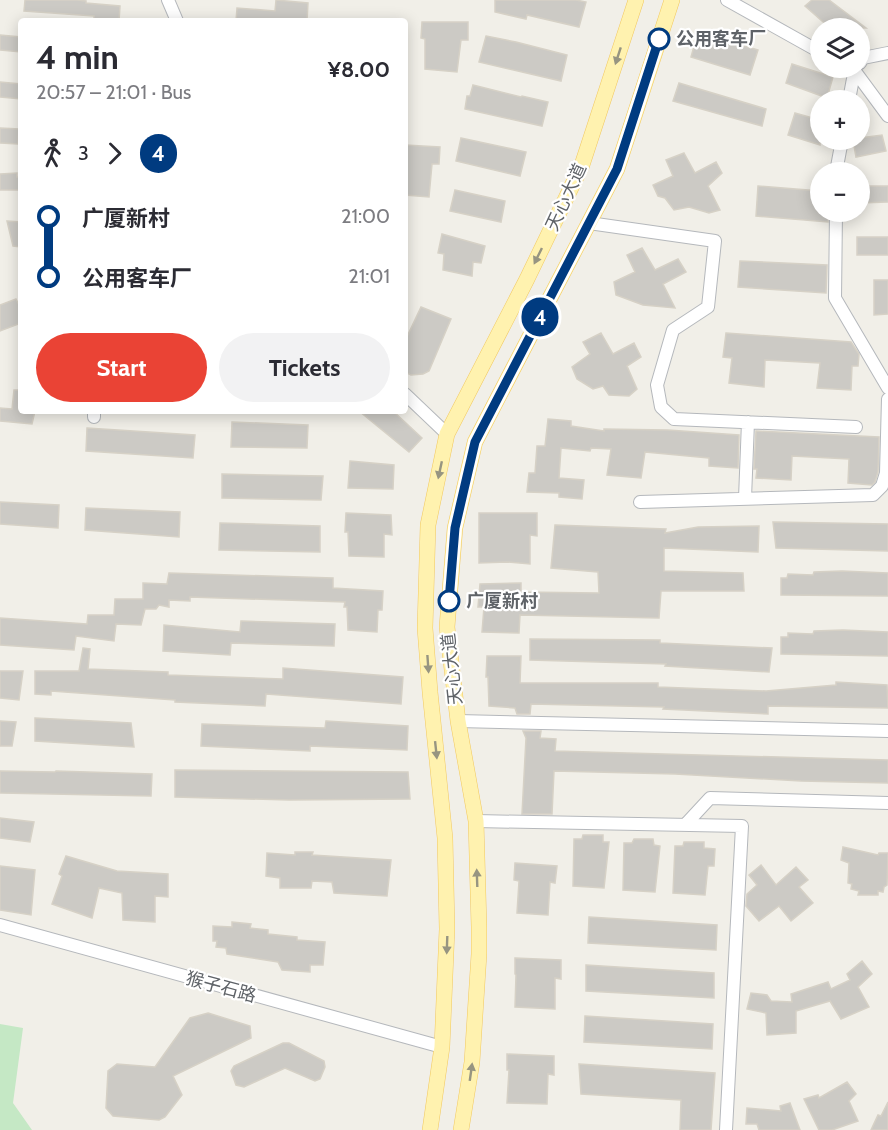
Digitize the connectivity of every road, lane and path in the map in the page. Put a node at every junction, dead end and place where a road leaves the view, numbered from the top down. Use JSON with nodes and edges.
{"nodes":[{"id":1,"x":168,"y":0,"type":"edge"},
{"id":2,"x":636,"y":0,"type":"edge"},
{"id":3,"x":672,"y":0,"type":"edge"},
{"id":4,"x":727,"y":0,"type":"edge"},
{"id":5,"x":176,"y":18,"type":"edge"},
{"id":6,"x":810,"y":46,"type":"edge"},
{"id":7,"x":888,"y":53,"type":"edge"},
{"id":8,"x":870,"y":57,"type":"edge"},
{"id":9,"x":862,"y":78,"type":"edge"},
{"id":10,"x":888,"y":116,"type":"edge"},
{"id":11,"x":836,"y":222,"type":"edge"},
{"id":12,"x":590,"y":223,"type":"junction"},
{"id":13,"x":888,"y":388,"type":"edge"},
{"id":14,"x":408,"y":397,"type":"edge"},
{"id":15,"x":888,"y":399,"type":"edge"},
{"id":16,"x":748,"y":422,"type":"junction"},
{"id":17,"x":856,"y":427,"type":"dead end"},
{"id":18,"x":447,"y":434,"type":"junction"},
{"id":19,"x":745,"y":498,"type":"junction"},
{"id":20,"x":640,"y":502,"type":"dead end"},
{"id":21,"x":458,"y":721,"type":"junction"},
{"id":22,"x":888,"y":731,"type":"edge"},
{"id":23,"x":888,"y":803,"type":"edge"},
{"id":24,"x":476,"y":821,"type":"junction"},
{"id":25,"x":685,"y":825,"type":"junction"},
{"id":26,"x":0,"y":925,"type":"edge"},
{"id":27,"x":442,"y":1047,"type":"junction"},
{"id":28,"x":430,"y":1130,"type":"edge"},
{"id":29,"x":462,"y":1130,"type":"edge"},
{"id":30,"x":726,"y":1130,"type":"edge"}],
"edges":[{"from":1,"to":5,"type":"street"},
{"from":2,"to":18,"type":"main road","name":"天心大道","one_way":true},
{"from":3,"to":12,"type":"main road","name":"天心大道"},
{"from":4,"to":6,"type":"street"},
{"from":7,"to":8,"type":"street"},
{"from":9,"to":10,"type":"street"},
{"from":11,"to":13,"type":"street"},
{"from":12,"to":16,"type":"street"},
{"from":12,"to":21,"type":"main road","name":"天心大道"},
{"from":14,"to":18,"type":"street"},
{"from":15,"to":19,"type":"street"},
{"from":16,"to":17,"type":"street"},
{"from":16,"to":19,"type":"street"},
{"from":18,"to":27,"type":"main road","name":"天心大道","one_way":true},
{"from":19,"to":20,"type":"street"},
{"from":21,"to":22,"type":"street"},
{"from":21,"to":24,"type":"main road","name":"天心大道"},
{"from":23,"to":25,"type":"street"},
{"from":24,"to":25,"type":"street"},
{"from":29,"to":24,"type":"main road","name":"天心大道","one_way":true},
{"from":25,"to":30,"type":"street"},
{"from":26,"to":27,"type":"street","name":"猴子石路"},
{"from":27,"to":28,"type":"main road","name":"天心大道"}]}
